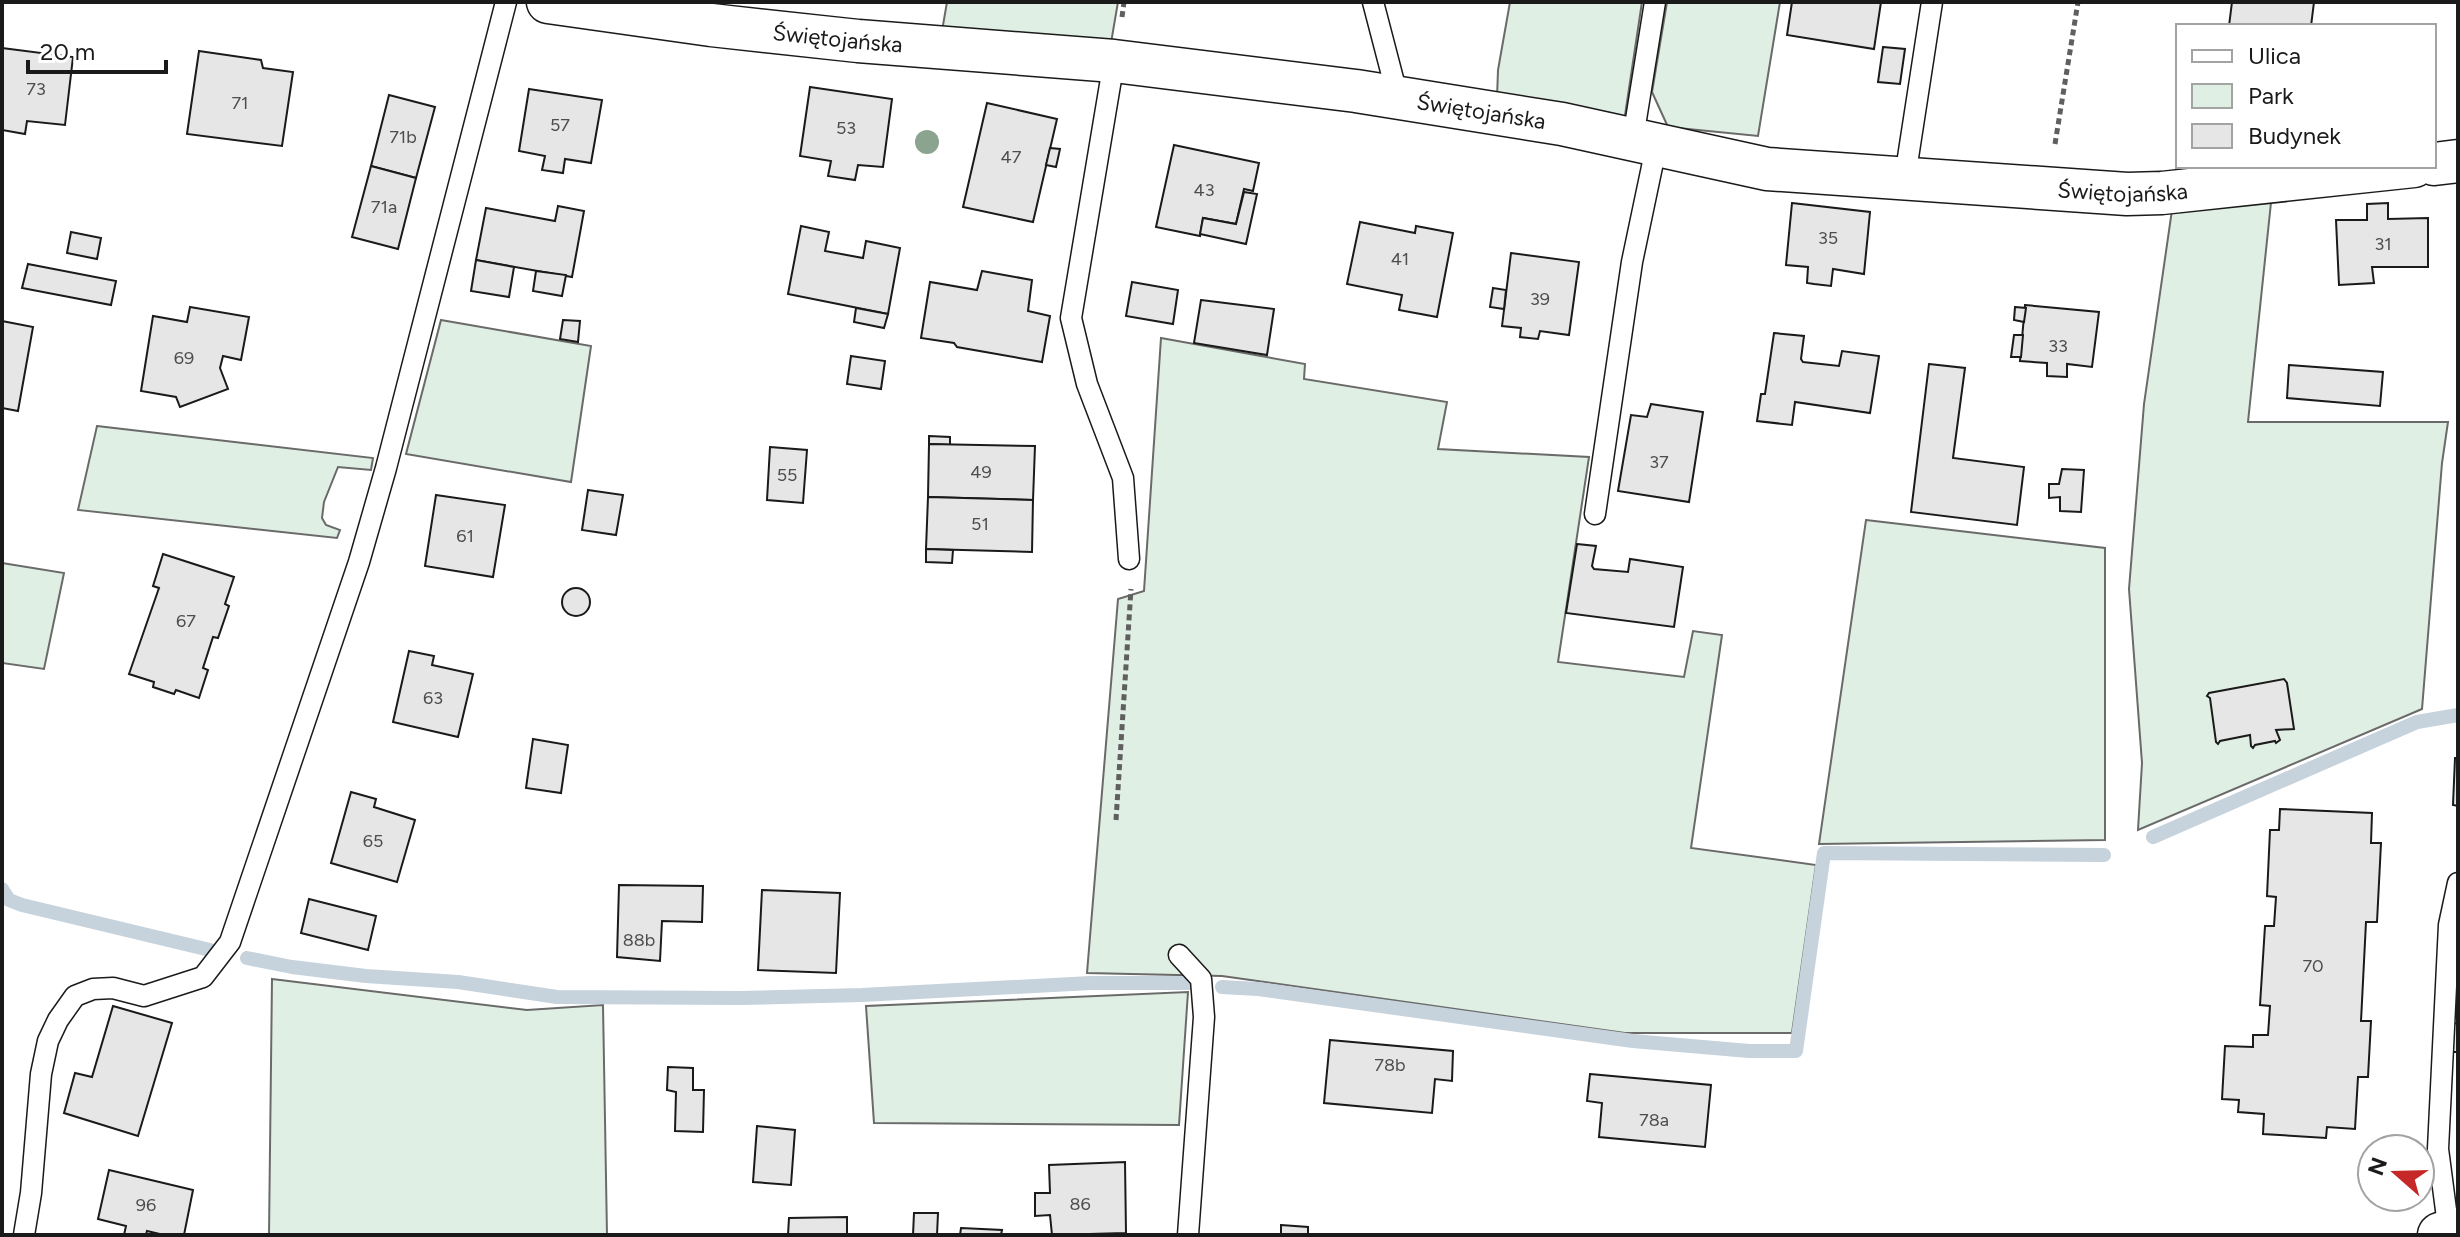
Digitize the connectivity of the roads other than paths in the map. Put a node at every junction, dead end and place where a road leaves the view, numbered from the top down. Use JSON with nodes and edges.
{"nodes":[{"id":1,"x":506,"y":2,"type":"edge"},
{"id":2,"x":548,"y":2,"type":"edge"},
{"id":3,"x":1373,"y":2,"type":"edge"},
{"id":4,"x":1655,"y":2,"type":"edge"},
{"id":5,"x":1932,"y":2,"type":"edge"},
{"id":6,"x":1114,"y":61,"type":"junction"},
{"id":7,"x":1398,"y":98,"type":"junction"},
{"id":8,"x":1645,"y":141,"type":"junction"},
{"id":9,"x":2458,"y":161,"type":"edge"},
{"id":10,"x":2436,"y":164,"type":"edge"},
{"id":11,"x":2395,"y":168,"type":"edge"},
{"id":12,"x":1905,"y":177,"type":"junction"},
{"id":13,"x":1595,"y":514,"type":"dead end"},
{"id":14,"x":1129,"y":559,"type":"road end"},
{"id":15,"x":2458,"y":883,"type":"edge"},
{"id":16,"x":1179,"y":955,"type":"dead end"},
{"id":17,"x":2449,"y":1233,"type":"edge"},
{"id":18,"x":24,"y":1235,"type":"edge"},
{"id":19,"x":1188,"y":1235,"type":"edge"}],
"edges":[{"from":1,"to":18,"type":"lane"},
{"from":2,"to":6,"type":"street","name":"Świętojańska"},
{"from":3,"to":7,"type":"lane"},
{"from":4,"to":8,"type":"lane"},
{"from":5,"to":12,"type":"lane"},
{"from":6,"to":7,"type":"street","name":"Świętojańska"},
{"from":6,"to":14,"type":"lane"},
{"from":7,"to":8,"type":"street","name":"Świętojańska"},
{"from":8,"to":12,"type":"street","name":"Świętojańska"},
{"from":8,"to":13,"type":"lane"},
{"from":9,"to":10,"type":"street"},
{"from":11,"to":12,"type":"street","name":"Świętojańska"},
{"from":15,"to":17,"type":"lane"},
{"from":16,"to":19,"type":"lane"}]}
